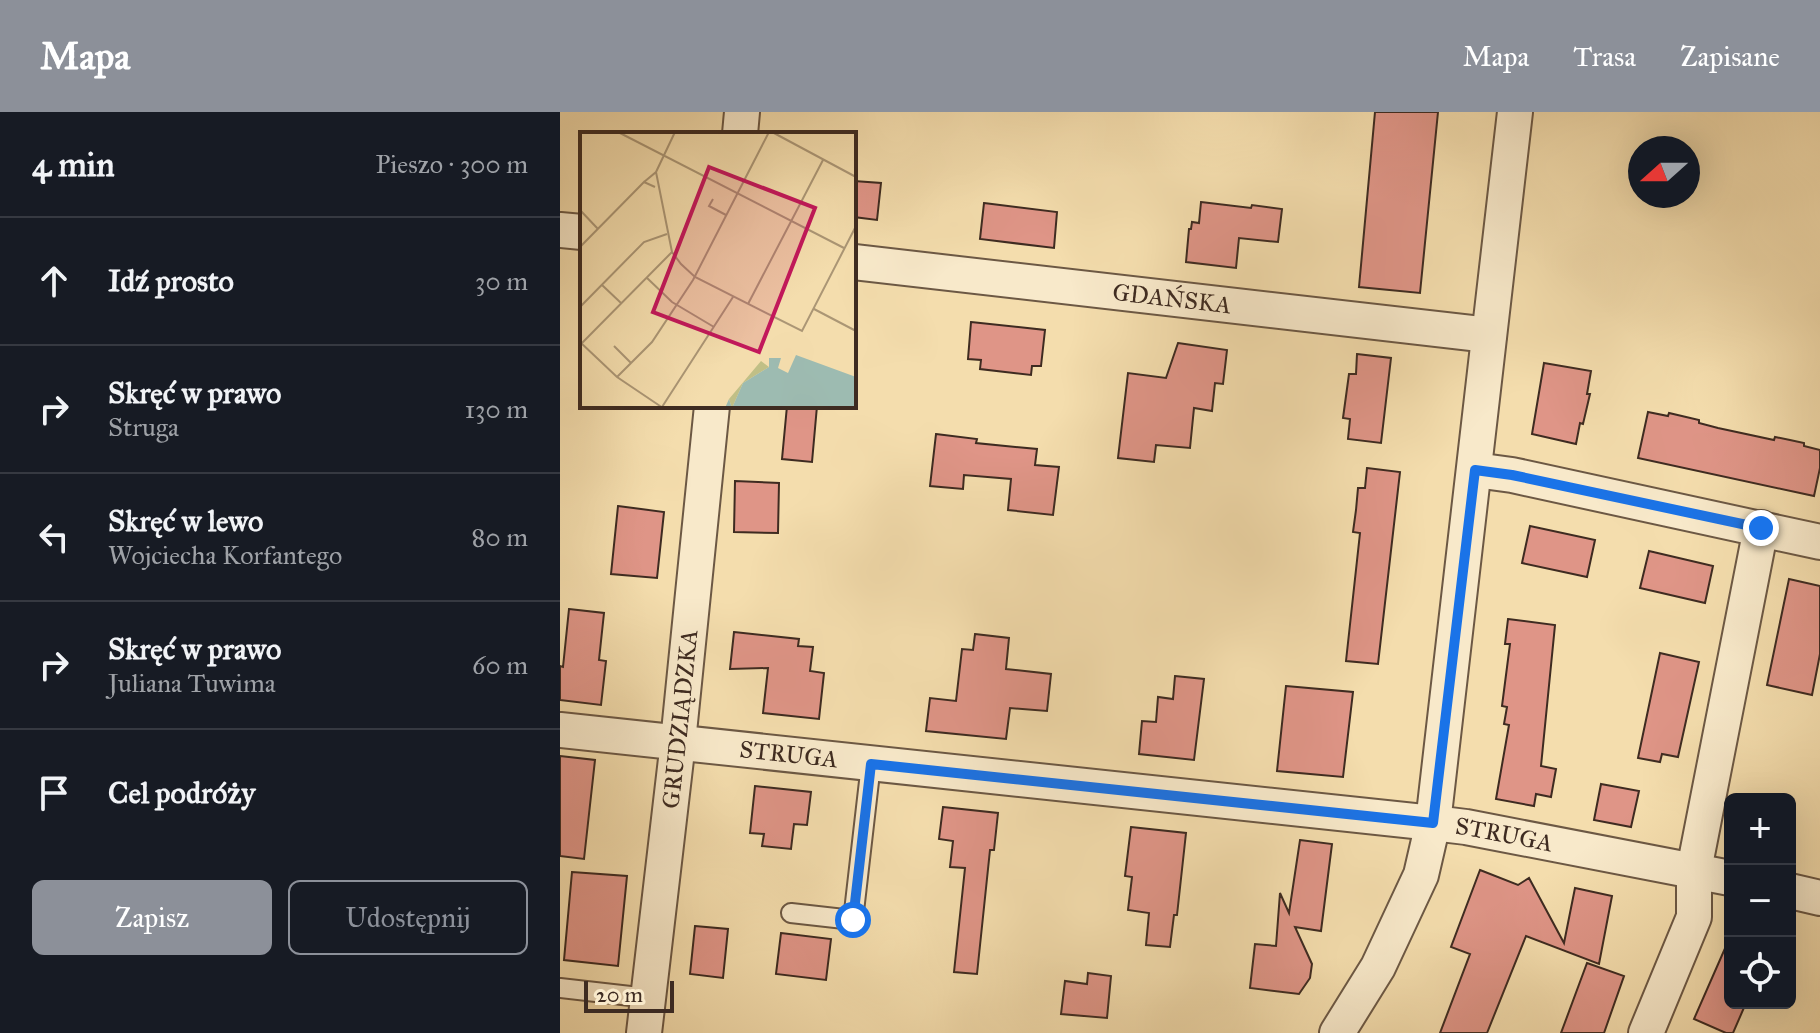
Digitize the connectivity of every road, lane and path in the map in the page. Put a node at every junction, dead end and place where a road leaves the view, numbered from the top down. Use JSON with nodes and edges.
{"nodes":[{"id":1,"x":742,"y":112,"type":"edge"},
{"id":2,"x":1515,"y":112,"type":"edge"},
{"id":3,"x":740,"y":132,"type":"edge"},
{"id":4,"x":560,"y":230,"type":"edge"},
{"id":5,"x":580,"y":232,"type":"edge"},
{"id":6,"x":856,"y":262,"type":"edge"},
{"id":7,"x":1489,"y":335,"type":"junction"},
{"id":8,"x":712,"y":408,"type":"edge"},
{"id":9,"x":1475,"y":470,"type":"junction"},
{"id":10,"x":1761,"y":528,"type":"junction"},
{"id":11,"x":1820,"y":542,"type":"edge"},
{"id":12,"x":560,"y":730,"type":"edge"},
{"id":13,"x":678,"y":742,"type":"junction"},
{"id":14,"x":871,"y":764,"type":"junction"},
{"id":15,"x":1433,"y":823,"type":"junction"},
{"id":16,"x":1694,"y":870,"type":"junction"},
{"id":17,"x":1724,"y":877,"type":"edge"},
{"id":18,"x":1796,"y":892,"type":"edge"},
{"id":19,"x":1820,"y":898,"type":"edge"},
{"id":20,"x":791,"y":913,"type":"dead end"},
{"id":21,"x":560,"y":988,"type":"edge"},
{"id":22,"x":648,"y":998,"type":"junction"},
{"id":23,"x":644,"y":1033,"type":"edge"},
{"id":24,"x":1337,"y":1033,"type":"edge"},
{"id":25,"x":1646,"y":1033,"type":"edge"}],
"edges":[{"from":1,"to":3,"type":"street"},
{"from":2,"to":7,"type":"street"},
{"from":4,"to":5,"type":"street"},
{"from":6,"to":7,"type":"street","name":"GDAŃSKA"},
{"from":7,"to":9,"type":"street"},
{"from":8,"to":13,"type":"street","name":"GRUDZIĄDZKA"},
{"from":9,"to":10,"type":"street"},
{"from":9,"to":15,"type":"street"},
{"from":10,"to":11,"type":"street"},
{"from":10,"to":16,"type":"street"},
{"from":12,"to":13,"type":"street","name":"STRUGA"},
{"from":13,"to":14,"type":"street","name":"STRUGA"},
{"from":13,"to":22,"type":"street","name":"GRUDZIĄDZKA"},
{"from":14,"to":15,"type":"street","name":"STRUGA"},
{"from":14,"to":20,"type":"lane"},
{"from":15,"to":16,"type":"street","name":"STRUGA"},
{"from":15,"to":24,"type":"street"},
{"from":16,"to":17,"type":"street","name":"STRUGA"},
{"from":16,"to":25,"type":"street"},
{"from":18,"to":19,"type":"street"},
{"from":21,"to":22,"type":"lane"},
{"from":22,"to":23,"type":"street","name":"GRUDZIĄDZKA"}]}
